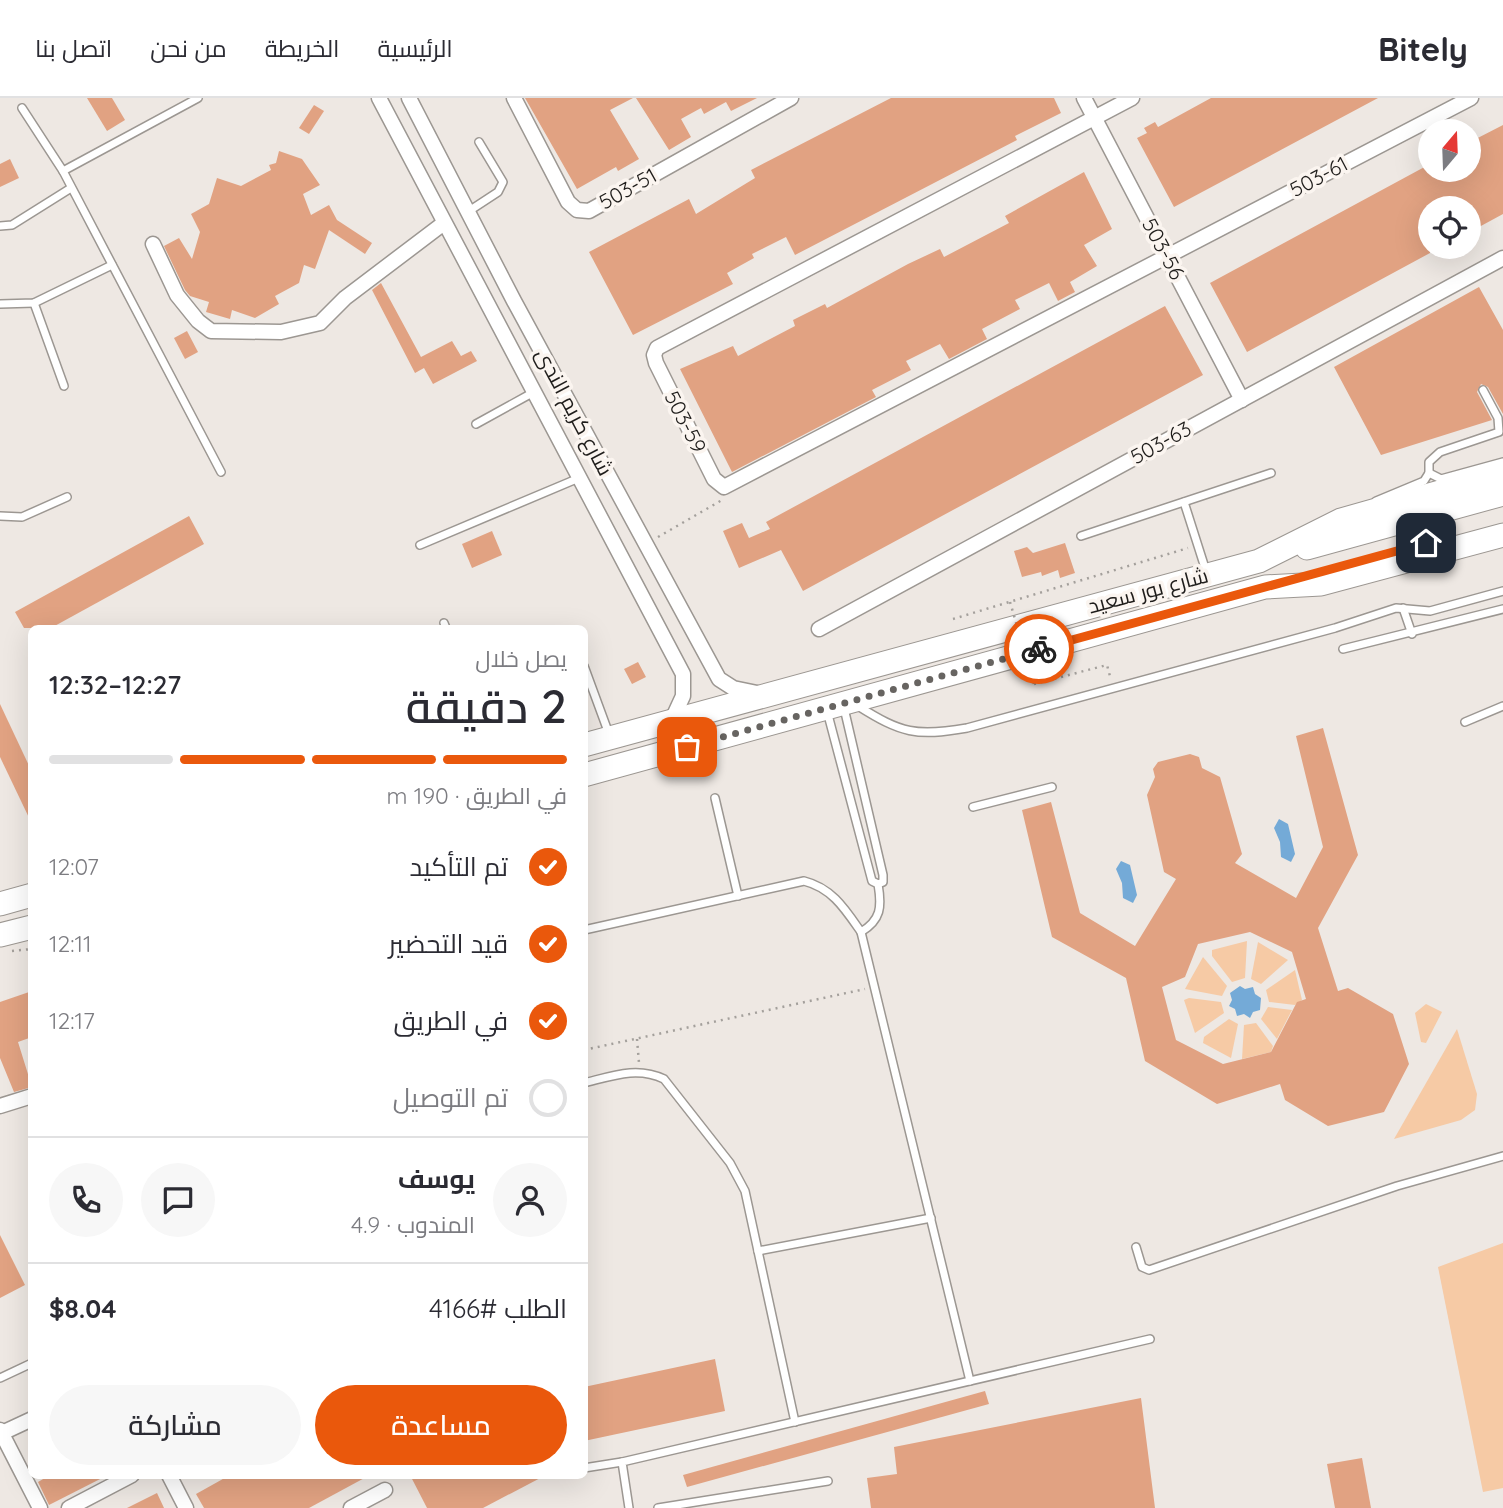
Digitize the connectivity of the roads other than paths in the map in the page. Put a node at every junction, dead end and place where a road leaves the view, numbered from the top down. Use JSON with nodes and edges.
{"nodes":[{"id":1,"x":198,"y":98,"type":"edge"},
{"id":2,"x":379,"y":98,"type":"edge"},
{"id":3,"x":409,"y":98,"type":"edge"},
{"id":4,"x":514,"y":98,"type":"edge"},
{"id":5,"x":791,"y":98,"type":"edge"},
{"id":6,"x":1084,"y":98,"type":"edge"},
{"id":7,"x":1132,"y":98,"type":"edge"},
{"id":8,"x":1471,"y":98,"type":"edge"},
{"id":9,"x":22,"y":108,"type":"dead end"},
{"id":10,"x":1094,"y":118,"type":"junction"},
{"id":11,"x":479,"y":142,"type":"dead end"},
{"id":12,"x":63,"y":172,"type":"junction"},
{"id":13,"x":71,"y":188,"type":"junction"},
{"id":14,"x":469,"y":211,"type":"junction"},
{"id":15,"x":444,"y":223,"type":"junction"},
{"id":16,"x":0,"y":226,"type":"edge"},
{"id":17,"x":153,"y":244,"type":"dead end"},
{"id":18,"x":1167,"y":256,"type":"junction"},
{"id":19,"x":1503,"y":258,"type":"edge"},
{"id":20,"x":112,"y":265,"type":"junction"},
{"id":21,"x":514,"y":301,"type":"junction"},
{"id":22,"x":34,"y":303,"type":"junction"},
{"id":23,"x":0,"y":304,"type":"edge"},
{"id":24,"x":494,"y":311,"type":"junction"},
{"id":25,"x":64,"y":386,"type":"dead end"},
{"id":26,"x":1483,"y":390,"type":"dead end"},
{"id":27,"x":535,"y":391,"type":"junction"},
{"id":28,"x":1242,"y":400,"type":"junction"},
{"id":29,"x":475,"y":424,"type":"dead end"},
{"id":30,"x":1503,"y":462,"type":"edge"},
{"id":31,"x":221,"y":472,"type":"dead end"},
{"id":32,"x":1271,"y":473,"type":"dead end"},
{"id":33,"x":1429,"y":473,"type":"junction"},
{"id":34,"x":1503,"y":474,"type":"edge"},
{"id":35,"x":579,"y":478,"type":"junction"},
{"id":36,"x":1503,"y":494,"type":"edge"},
{"id":37,"x":67,"y":497,"type":"dead end"},
{"id":38,"x":1184,"y":502,"type":"junction"},
{"id":39,"x":1368,"y":513,"type":"junction"},
{"id":40,"x":0,"y":516,"type":"edge"},
{"id":41,"x":1503,"y":520,"type":"edge"},
{"id":42,"x":1503,"y":535,"type":"edge"},
{"id":43,"x":1081,"y":536,"type":"dead end"},
{"id":44,"x":420,"y":545,"type":"dead end"},
{"id":45,"x":1259,"y":561,"type":"junction"},
{"id":46,"x":1208,"y":575,"type":"junction"},
{"id":47,"x":1265,"y":587,"type":"junction"},
{"id":48,"x":1503,"y":591,"type":"edge"},
{"id":49,"x":1403,"y":608,"type":"junction"},
{"id":50,"x":1503,"y":609,"type":"edge"},
{"id":51,"x":820,"y":629,"type":"dead end"},
{"id":52,"x":1412,"y":634,"type":"junction"},
{"id":53,"x":1343,"y":649,"type":"dead end"},
{"id":54,"x":588,"y":677,"type":"edge"},
{"id":55,"x":766,"y":695,"type":"junction"},
{"id":56,"x":840,"y":705,"type":"junction"},
{"id":57,"x":1503,"y":706,"type":"edge"},
{"id":58,"x":671,"y":722,"type":"junction"},
{"id":59,"x":1465,"y":722,"type":"dead end"},
{"id":60,"x":611,"y":738,"type":"junction"},
{"id":61,"x":853,"y":743,"type":"junction"},
{"id":62,"x":588,"y":744,"type":"edge"},
{"id":63,"x":838,"y":746,"type":"junction"},
{"id":64,"x":588,"y":774,"type":"edge"},
{"id":65,"x":1052,"y":787,"type":"dead end"},
{"id":66,"x":715,"y":798,"type":"dead end"},
{"id":67,"x":973,"y":807,"type":"dead end"},
{"id":68,"x":877,"y":884,"type":"junction"},
{"id":69,"x":28,"y":896,"type":"edge"},
{"id":70,"x":738,"y":896,"type":"junction"},
{"id":71,"x":0,"y":904,"type":"edge"},
{"id":72,"x":28,"y":929,"type":"edge"},
{"id":73,"x":588,"y":929,"type":"edge"},
{"id":74,"x":861,"y":932,"type":"junction"},
{"id":75,"x":6,"y":944,"type":"edge"},
{"id":76,"x":588,"y":1082,"type":"edge"},
{"id":77,"x":28,"y":1097,"type":"edge"},
{"id":78,"x":0,"y":1106,"type":"edge"},
{"id":79,"x":1503,"y":1156,"type":"edge"},
{"id":80,"x":931,"y":1218,"type":"junction"},
{"id":81,"x":1136,"y":1247,"type":"dead end"},
{"id":82,"x":758,"y":1251,"type":"junction"},
{"id":83,"x":1150,"y":1339,"type":"dead end"},
{"id":84,"x":28,"y":1365,"type":"edge"},
{"id":85,"x":0,"y":1378,"type":"edge"},
{"id":86,"x":970,"y":1381,"type":"junction"},
{"id":87,"x":28,"y":1421,"type":"edge"},
{"id":88,"x":795,"y":1422,"type":"junction"},
{"id":89,"x":1,"y":1432,"type":"edge"},
{"id":90,"x":622,"y":1462,"type":"junction"},
{"id":91,"x":588,"y":1467,"type":"edge"},
{"id":92,"x":124,"y":1479,"type":"edge"},
{"id":93,"x":171,"y":1479,"type":"edge"},
{"id":94,"x":828,"y":1481,"type":"dead end"},
{"id":95,"x":385,"y":1490,"type":"dead end"},
{"id":96,"x":40,"y":1508,"type":"edge"},
{"id":97,"x":69,"y":1508,"type":"edge"},
{"id":98,"x":186,"y":1508,"type":"edge"},
{"id":99,"x":351,"y":1508,"type":"edge"},
{"id":100,"x":629,"y":1508,"type":"edge"},
{"id":101,"x":659,"y":1508,"type":"edge"}],
"edges":[{"from":1,"to":12,"type":"lane"},
{"from":2,"to":15,"type":"street","name":"شارع كريم الندى"},
{"from":3,"to":14,"type":"street","name":"شارع كريم الندى"},
{"from":4,"to":5,"type":"street","name":"503-51"},
{"from":6,"to":10,"type":"street","name":"503-56"},
{"from":7,"to":10,"type":"street"},
{"from":8,"to":18,"type":"street","name":"503-61"},
{"from":9,"to":12,"type":"lane"},
{"from":10,"to":18,"type":"street","name":"503-56"},
{"from":10,"to":18,"type":"street","name":"503-59"},
{"from":11,"to":14,"type":"lane"},
{"from":12,"to":13,"type":"lane"},
{"from":13,"to":16,"type":"lane"},
{"from":13,"to":20,"type":"lane"},
{"from":14,"to":21,"type":"street","name":"شارع كريم الندى"},
{"from":15,"to":17,"type":"street"},
{"from":15,"to":24,"type":"street","name":"شارع كريم الندى"},
{"from":18,"to":28,"type":"street","name":"503-56"},
{"from":19,"to":28,"type":"street","name":"503-63"},
{"from":20,"to":22,"type":"lane"},
{"from":20,"to":31,"type":"lane"},
{"from":21,"to":24,"type":"street"},
{"from":21,"to":55,"type":"street","name":"شارع كريم الندى"},
{"from":22,"to":23,"type":"lane"},
{"from":22,"to":25,"type":"lane"},
{"from":24,"to":27,"type":"street","name":"شارع كريم الندى"},
{"from":26,"to":33,"type":"lane"},
{"from":27,"to":29,"type":"lane"},
{"from":27,"to":35,"type":"street","name":"شارع كريم الندى"},
{"from":28,"to":51,"type":"street","name":"503-63"},
{"from":30,"to":33,"type":"lane"},
{"from":32,"to":38,"type":"lane"},
{"from":33,"to":39,"type":"lane"},
{"from":34,"to":39,"type":"main road","name":"شارع بور سعيد"},
{"from":35,"to":44,"type":"lane"},
{"from":35,"to":58,"type":"street","name":"شارع كريم الندى"},
{"from":36,"to":45,"type":"main road"},
{"from":37,"to":40,"type":"lane"},
{"from":38,"to":43,"type":"lane"},
{"from":38,"to":46,"type":"lane"},
{"from":39,"to":45,"type":"main road","name":"شارع بور سعيد"},
{"from":41,"to":47,"type":"main road"},
{"from":42,"to":47,"type":"main road","name":"شارع بور سعيد"},
{"from":45,"to":46,"type":"main road","name":"شارع بور سعيد"},
{"from":46,"to":55,"type":"main road","name":"شارع بور سعيد"},
{"from":47,"to":56,"type":"main road","name":"شارع بور سعيد"},
{"from":48,"to":49,"type":"lane"},
{"from":49,"to":52,"type":"lane"},
{"from":49,"to":56,"type":"lane"},
{"from":50,"to":52,"type":"lane"},
{"from":52,"to":53,"type":"lane"},
{"from":54,"to":60,"type":"lane"},
{"from":55,"to":58,"type":"main road","name":"شارع بور سعيد"},
{"from":56,"to":61,"type":"lane"},
{"from":56,"to":63,"type":"lane"},
{"from":56,"to":64,"type":"main road","name":"شارع بور سعيد"},
{"from":57,"to":59,"type":"lane"},
{"from":58,"to":60,"type":"main road","name":"شارع بور سعيد"},
{"from":60,"to":62,"type":"main road","name":"شارع بور سعيد"},
{"from":61,"to":63,"type":"lane"},
{"from":61,"to":68,"type":"lane"},
{"from":63,"to":68,"type":"lane"},
{"from":65,"to":67,"type":"lane"},
{"from":66,"to":70,"type":"lane"},
{"from":68,"to":74,"type":"lane"},
{"from":69,"to":71,"type":"main road"},
{"from":70,"to":73,"type":"lane"},
{"from":70,"to":74,"type":"lane"},
{"from":72,"to":75,"type":"main road"},
{"from":74,"to":80,"type":"lane"},
{"from":76,"to":82,"type":"lane"},
{"from":77,"to":78,"type":"street"},
{"from":79,"to":81,"type":"lane"},
{"from":80,"to":82,"type":"lane"},
{"from":80,"to":86,"type":"lane"},
{"from":82,"to":88,"type":"lane"},
{"from":83,"to":86,"type":"lane"},
{"from":84,"to":85,"type":"lane"},
{"from":86,"to":88,"type":"lane"},
{"from":87,"to":89,"type":"street"},
{"from":88,"to":90,"type":"lane"},
{"from":89,"to":96,"type":"street"},
{"from":90,"to":91,"type":"lane"},
{"from":90,"to":100,"type":"lane"},
{"from":92,"to":97,"type":"street"},
{"from":93,"to":98,"type":"street"},
{"from":94,"to":101,"type":"lane"},
{"from":95,"to":99,"type":"street"}]}
